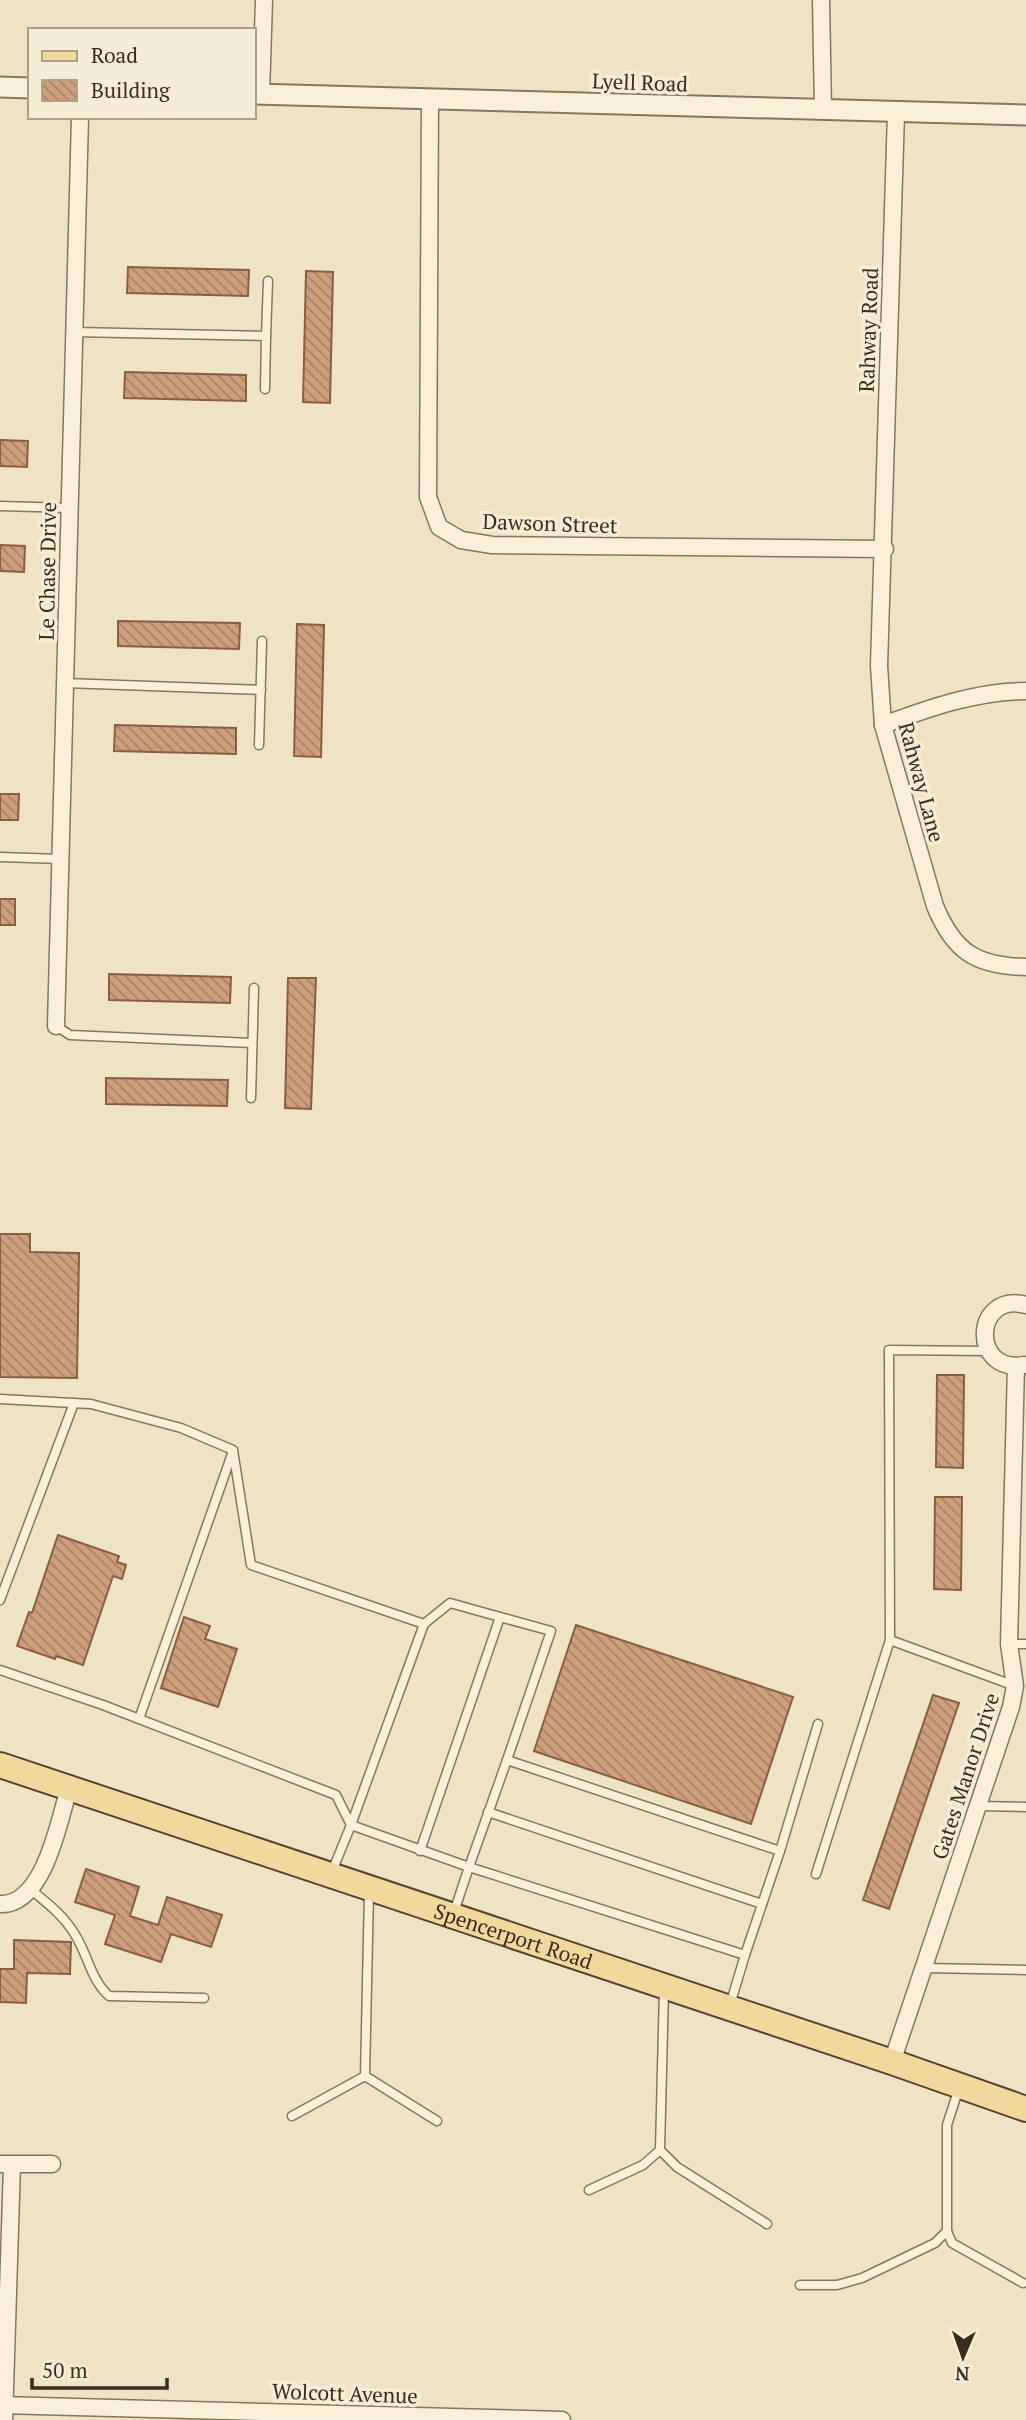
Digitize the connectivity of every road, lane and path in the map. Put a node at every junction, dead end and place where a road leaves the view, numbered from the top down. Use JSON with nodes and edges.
{"nodes":[{"id":1,"x":264,"y":0,"type":"edge"},
{"id":2,"x":821,"y":0,"type":"edge"},
{"id":3,"x":0,"y":87,"type":"edge"},
{"id":4,"x":28,"y":88,"type":"edge"},
{"id":5,"x":257,"y":94,"type":"edge"},
{"id":6,"x":430,"y":99,"type":"junction"},
{"id":7,"x":823,"y":110,"type":"junction"},
{"id":8,"x":896,"y":112,"type":"junction"},
{"id":9,"x":1026,"y":115,"type":"edge"},
{"id":10,"x":80,"y":119,"type":"edge"},
{"id":11,"x":268,"y":281,"type":"dead end"},
{"id":12,"x":74,"y":332,"type":"junction"},
{"id":13,"x":266,"y":337,"type":"junction"},
{"id":14,"x":265,"y":388,"type":"dead end"},
{"id":15,"x":0,"y":506,"type":"edge"},
{"id":16,"x":70,"y":508,"type":"junction"},
{"id":17,"x":884,"y":549,"type":"junction"},
{"id":18,"x":262,"y":641,"type":"dead end"},
{"id":19,"x":65,"y":683,"type":"junction"},
{"id":20,"x":261,"y":690,"type":"junction"},
{"id":21,"x":1026,"y":691,"type":"edge"},
{"id":22,"x":883,"y":725,"type":"junction"},
{"id":23,"x":259,"y":745,"type":"dead end"},
{"id":24,"x":0,"y":857,"type":"edge"},
{"id":25,"x":61,"y":859,"type":"junction"},
{"id":26,"x":1026,"y":967,"type":"edge"},
{"id":27,"x":254,"y":988,"type":"dead end"},
{"id":28,"x":57,"y":1026,"type":"joint"},
{"id":29,"x":252,"y":1043,"type":"junction"},
{"id":30,"x":251,"y":1098,"type":"dead end"},
{"id":31,"x":1026,"y":1305,"type":"edge"},
{"id":32,"x":989,"y":1352,"type":"junction"},
{"id":33,"x":1021,"y":1365,"type":"edge"},
{"id":34,"x":0,"y":1399,"type":"edge"},
{"id":35,"x":74,"y":1403,"type":"junction"},
{"id":36,"x":233,"y":1450,"type":"junction"},
{"id":37,"x":1020,"y":1477,"type":"edge"},
{"id":38,"x":0,"y":1600,"type":"edge"},
{"id":39,"x":500,"y":1616,"type":"junction"},
{"id":40,"x":424,"y":1624,"type":"junction"},
{"id":41,"x":890,"y":1640,"type":"junction"},
{"id":42,"x":1009,"y":1644,"type":"junction"},
{"id":43,"x":1026,"y":1644,"type":"edge"},
{"id":44,"x":0,"y":1670,"type":"edge"},
{"id":45,"x":1016,"y":1686,"type":"junction"},
{"id":46,"x":139,"y":1719,"type":"junction"},
{"id":47,"x":818,"y":1724,"type":"dead end"},
{"id":48,"x":507,"y":1760,"type":"junction"},
{"id":49,"x":0,"y":1765,"type":"edge"},
{"id":50,"x":69,"y":1788,"type":"junction"},
{"id":51,"x":979,"y":1806,"type":"junction"},
{"id":52,"x":1026,"y":1807,"type":"edge"},
{"id":53,"x":488,"y":1812,"type":"junction"},
{"id":54,"x":351,"y":1825,"type":"junction"},
{"id":55,"x":420,"y":1851,"type":"junction"},
{"id":56,"x":780,"y":1851,"type":"junction"},
{"id":57,"x":469,"y":1867,"type":"junction"},
{"id":58,"x":816,"y":1874,"type":"dead end"},
{"id":59,"x":330,"y":1876,"type":"junction"},
{"id":60,"x":30,"y":1889,"type":"junction"},
{"id":61,"x":369,"y":1889,"type":"junction"},
{"id":62,"x":0,"y":1904,"type":"edge"},
{"id":63,"x":762,"y":1904,"type":"junction"},
{"id":64,"x":452,"y":1916,"type":"junction"},
{"id":65,"x":745,"y":1955,"type":"junction"},
{"id":66,"x":925,"y":1968,"type":"junction"},
{"id":67,"x":1026,"y":1970,"type":"edge"},
{"id":68,"x":664,"y":1986,"type":"junction"},
{"id":69,"x":204,"y":1998,"type":"dead end"},
{"id":70,"x":729,"y":2008,"type":"junction"},
{"id":71,"x":891,"y":2062,"type":"junction"},
{"id":72,"x":365,"y":2076,"type":"junction"},
{"id":73,"x":959,"y":2086,"type":"junction"},
{"id":74,"x":1026,"y":2109,"type":"edge"},
{"id":75,"x":292,"y":2116,"type":"dead end"},
{"id":76,"x":437,"y":2121,"type":"dead end"},
{"id":77,"x":660,"y":2150,"type":"junction"},
{"id":78,"x":6,"y":2164,"type":"edge"},
{"id":79,"x":52,"y":2164,"type":"dead end"},
{"id":80,"x":589,"y":2190,"type":"dead end"},
{"id":81,"x":767,"y":2224,"type":"dead end"},
{"id":82,"x":947,"y":2231,"type":"junction"},
{"id":83,"x":1023,"y":2283,"type":"dead end"},
{"id":84,"x":800,"y":2285,"type":"dead end"},
{"id":85,"x":3,"y":2410,"type":"edge"},
{"id":86,"x":562,"y":2420,"type":"edge"}],
"edges":[{"from":1,"to":5,"type":"street"},
{"from":2,"to":7,"type":"street"},
{"from":3,"to":4,"type":"street"},
{"from":5,"to":6,"type":"street","name":"Lyell Road"},
{"from":6,"to":7,"type":"street","name":"Lyell Road"},
{"from":6,"to":17,"type":"street","name":"Dawson Street"},
{"from":7,"to":8,"type":"street","name":"Lyell Road"},
{"from":8,"to":9,"type":"street","name":"Lyell Road"},
{"from":8,"to":17,"type":"street","name":"Rahway Road"},
{"from":10,"to":12,"type":"street","name":"Le Chase Drive"},
{"from":11,"to":13,"type":"lane"},
{"from":12,"to":13,"type":"lane"},
{"from":12,"to":16,"type":"street","name":"Le Chase Drive"},
{"from":13,"to":14,"type":"lane"},
{"from":15,"to":16,"type":"lane"},
{"from":16,"to":19,"type":"street","name":"Le Chase Drive"},
{"from":17,"to":22,"type":"street","name":"Rahway Lane"},
{"from":18,"to":20,"type":"lane"},
{"from":19,"to":20,"type":"lane"},
{"from":19,"to":25,"type":"street","name":"Le Chase Drive"},
{"from":20,"to":23,"type":"lane"},
{"from":21,"to":22,"type":"street"},
{"from":22,"to":26,"type":"street","name":"Rahway Lane"},
{"from":24,"to":25,"type":"lane"},
{"from":25,"to":28,"type":"street","name":"Le Chase Drive"},
{"from":27,"to":29,"type":"lane"},
{"from":28,"to":29,"type":"lane"},
{"from":29,"to":30,"type":"lane"},
{"from":31,"to":32,"type":"street"},
{"from":32,"to":33,"type":"street","name":"Gates Manor Drive"},
{"from":32,"to":41,"type":"lane"},
{"from":33,"to":37,"type":"street","name":"Gates Manor Drive"},
{"from":34,"to":35,"type":"lane"},
{"from":35,"to":36,"type":"lane"},
{"from":35,"to":38,"type":"lane"},
{"from":36,"to":40,"type":"lane"},
{"from":36,"to":46,"type":"lane"},
{"from":37,"to":42,"type":"street","name":"Gates Manor Drive"},
{"from":39,"to":40,"type":"lane"},
{"from":39,"to":48,"type":"lane"},
{"from":39,"to":55,"type":"lane"},
{"from":40,"to":54,"type":"lane"},
{"from":41,"to":45,"type":"lane"},
{"from":41,"to":58,"type":"lane"},
{"from":42,"to":43,"type":"lane"},
{"from":42,"to":45,"type":"street","name":"Gates Manor Drive"},
{"from":44,"to":46,"type":"lane"},
{"from":45,"to":51,"type":"street","name":"Gates Manor Drive"},
{"from":46,"to":54,"type":"lane"},
{"from":47,"to":56,"type":"lane"},
{"from":48,"to":53,"type":"lane"},
{"from":48,"to":56,"type":"lane"},
{"from":49,"to":50,"type":"main road","name":"Spencerport Road"},
{"from":50,"to":59,"type":"main road","name":"Spencerport Road"},
{"from":50,"to":60,"type":"street"},
{"from":51,"to":52,"type":"lane"},
{"from":51,"to":66,"type":"street","name":"Gates Manor Drive"},
{"from":53,"to":57,"type":"lane"},
{"from":53,"to":63,"type":"lane"},
{"from":54,"to":55,"type":"lane"},
{"from":54,"to":59,"type":"lane"},
{"from":55,"to":57,"type":"lane"},
{"from":56,"to":63,"type":"lane"},
{"from":57,"to":64,"type":"lane"},
{"from":57,"to":65,"type":"lane"},
{"from":59,"to":61,"type":"main road","name":"Spencerport Road"},
{"from":60,"to":62,"type":"street"},
{"from":60,"to":69,"type":"lane"},
{"from":61,"to":64,"type":"main road","name":"Spencerport Road"},
{"from":61,"to":72,"type":"lane"},
{"from":63,"to":65,"type":"lane"},
{"from":64,"to":68,"type":"main road","name":"Spencerport Road"},
{"from":65,"to":70,"type":"lane"},
{"from":66,"to":67,"type":"lane"},
{"from":66,"to":71,"type":"street","name":"Gates Manor Drive"},
{"from":68,"to":70,"type":"main road","name":"Spencerport Road"},
{"from":68,"to":77,"type":"lane"},
{"from":70,"to":71,"type":"main road","name":"Spencerport Road"},
{"from":71,"to":73,"type":"main road","name":"Spencerport Road"},
{"from":72,"to":75,"type":"lane"},
{"from":72,"to":76,"type":"lane"},
{"from":73,"to":74,"type":"main road","name":"Spencerport Road"},
{"from":73,"to":82,"type":"lane"},
{"from":77,"to":80,"type":"lane"},
{"from":77,"to":81,"type":"lane"},
{"from":78,"to":79,"type":"street"},
{"from":78,"to":85,"type":"street"},
{"from":82,"to":83,"type":"lane"},
{"from":82,"to":84,"type":"lane"},
{"from":85,"to":86,"type":"street","name":"Wolcott Avenue"}]}
